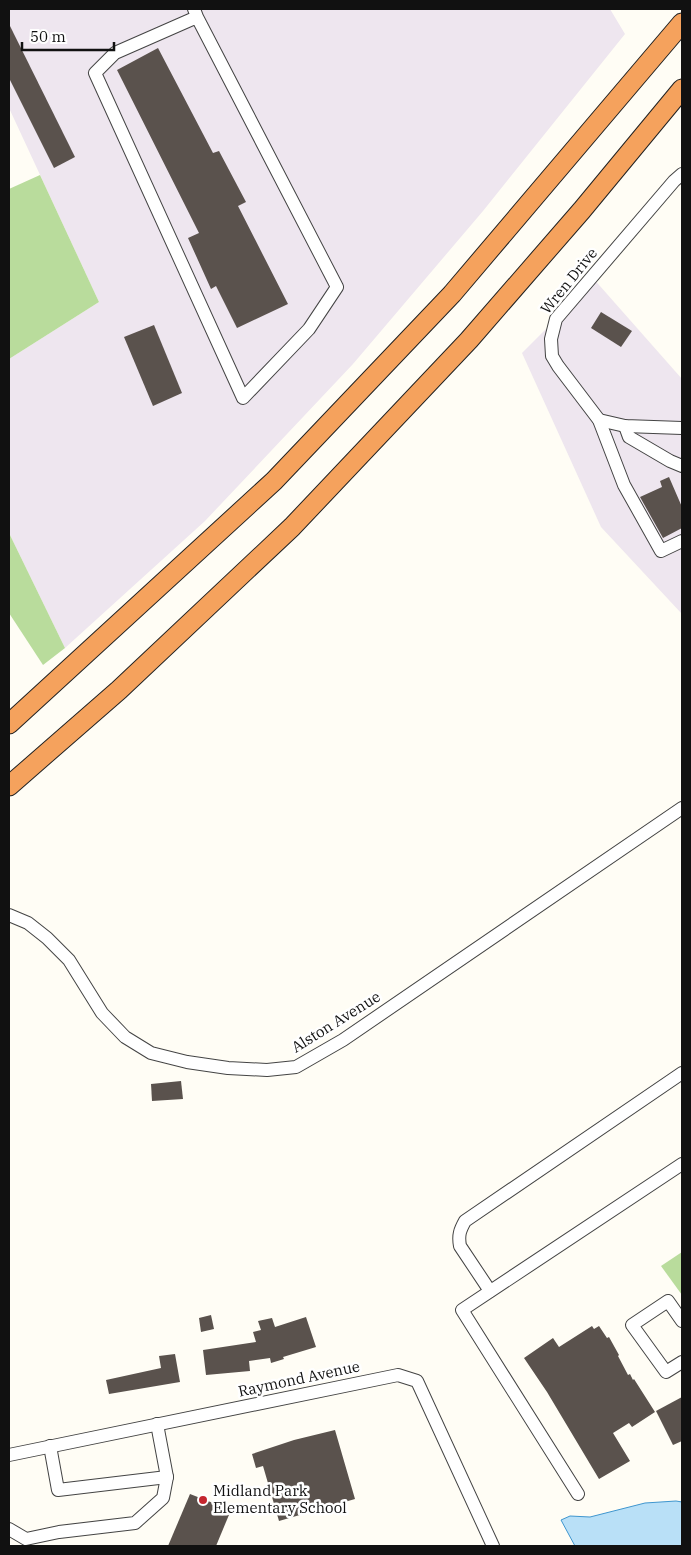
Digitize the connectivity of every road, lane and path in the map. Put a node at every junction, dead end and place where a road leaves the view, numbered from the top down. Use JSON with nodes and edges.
{"nodes":[{"id":1,"x":195,"y":13,"type":"edge"},
{"id":2,"x":682,"y":24,"type":"edge"},
{"id":3,"x":682,"y":89,"type":"edge"},
{"id":4,"x":682,"y":174,"type":"edge"},
{"id":5,"x":599,"y":420,"type":"junction"},
{"id":6,"x":624,"y":426,"type":"junction"},
{"id":7,"x":682,"y":428,"type":"edge"},
{"id":8,"x":682,"y":466,"type":"edge"},
{"id":9,"x":682,"y":541,"type":"edge"},
{"id":10,"x":9,"y":724,"type":"edge"},
{"id":11,"x":9,"y":786,"type":"edge"},
{"id":12,"x":682,"y":808,"type":"edge"},
{"id":13,"x":9,"y":915,"type":"edge"},
{"id":14,"x":682,"y":1073,"type":"edge"},
{"id":15,"x":682,"y":1164,"type":"edge"},
{"id":16,"x":490,"y":1291,"type":"junction"},
{"id":17,"x":682,"y":1321,"type":"edge"},
{"id":18,"x":682,"y":1362,"type":"edge"},
{"id":19,"x":157,"y":1424,"type":"junction"},
{"id":20,"x":50,"y":1446,"type":"junction"},
{"id":21,"x":9,"y":1455,"type":"edge"},
{"id":22,"x":167,"y":1477,"type":"junction"},
{"id":23,"x":578,"y":1494,"type":"dead end"},
{"id":24,"x":9,"y":1529,"type":"edge"},
{"id":25,"x":493,"y":1546,"type":"edge"}],
"edges":[{"from":1,"to":1,"type":"street"},
{"from":2,"to":10,"type":"highway"},
{"from":3,"to":11,"type":"highway"},
{"from":4,"to":5,"type":"street","name":"Wren Drive"},
{"from":5,"to":6,"type":"street"},
{"from":5,"to":9,"type":"street","name":"Wren Drive"},
{"from":6,"to":7,"type":"street"},
{"from":6,"to":8,"type":"street"},
{"from":12,"to":13,"type":"street","name":"Alston Avenue"},
{"from":14,"to":16,"type":"street"},
{"from":15,"to":16,"type":"street"},
{"from":16,"to":23,"type":"street"},
{"from":17,"to":18,"type":"street"},
{"from":19,"to":20,"type":"street","name":"Raymond Avenue"},
{"from":19,"to":22,"type":"street"},
{"from":19,"to":25,"type":"street","name":"Raymond Avenue"},
{"from":20,"to":21,"type":"street","name":"Raymond Avenue"},
{"from":20,"to":22,"type":"street"},
{"from":22,"to":24,"type":"street"}]}
